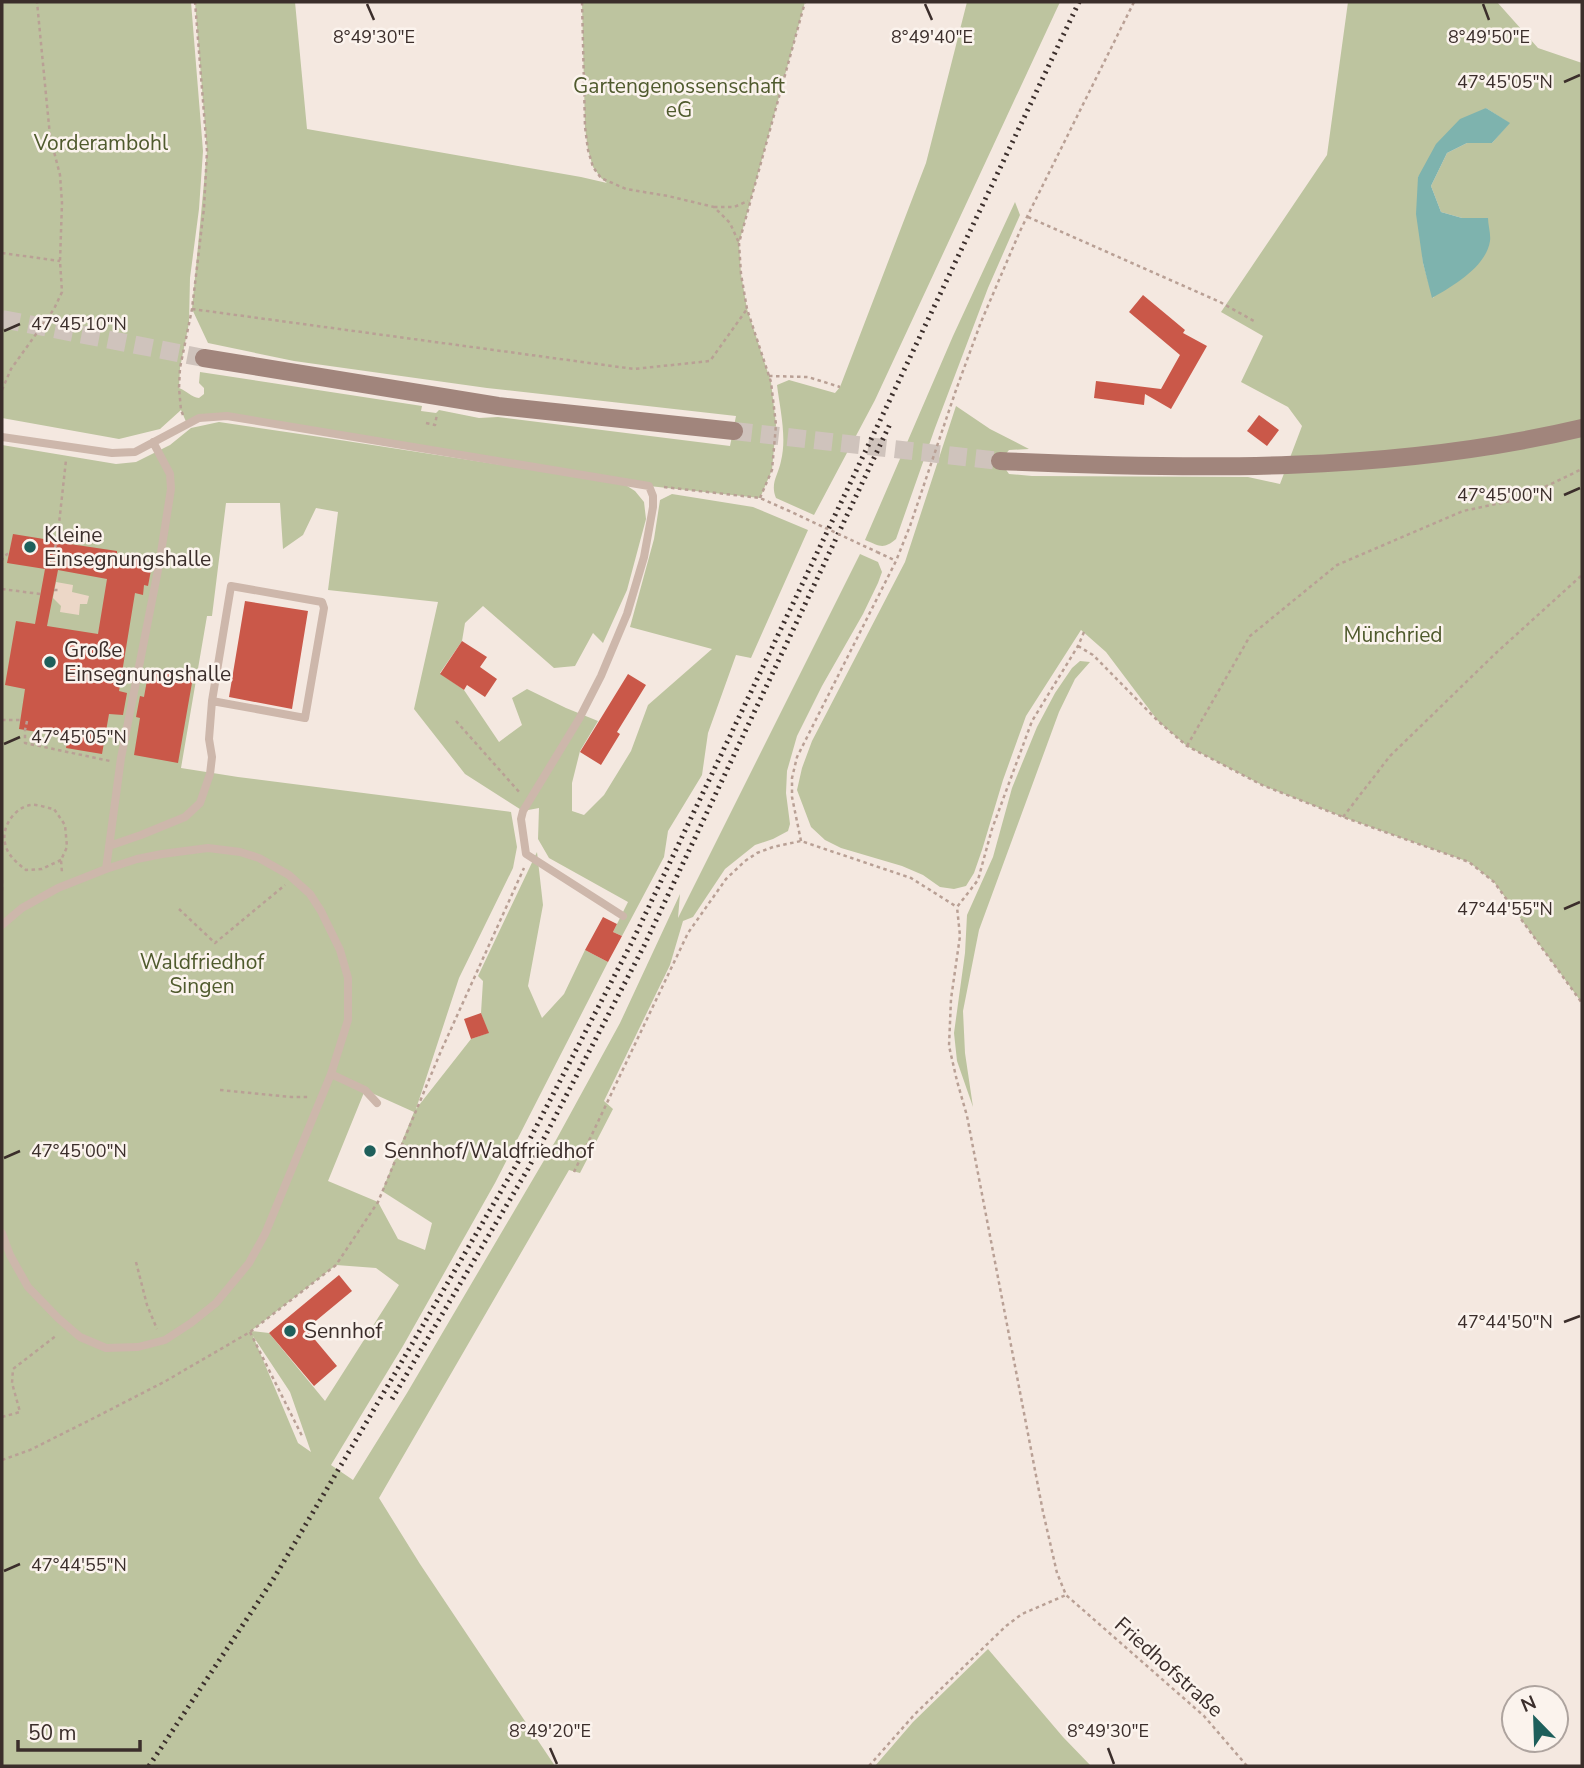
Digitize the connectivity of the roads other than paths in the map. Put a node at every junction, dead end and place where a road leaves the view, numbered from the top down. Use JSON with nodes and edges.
{"nodes":[{"id":1,"x":204,"y":358,"type":"tunnel mouth"},
{"id":2,"x":1582,"y":428,"type":"edge"},
{"id":3,"x":733,"y":431,"type":"tunnel mouth"},
{"id":4,"x":2,"y":437,"type":"edge"},
{"id":5,"x":153,"y":442,"type":"junction"},
{"id":6,"x":1000,"y":461,"type":"tunnel mouth"},
{"id":7,"x":212,"y":701,"type":"junction"},
{"id":8,"x":109,"y":846,"type":"junction"},
{"id":9,"x":106,"y":869,"type":"junction"},
{"id":10,"x":623,"y":916,"type":"dead end"},
{"id":11,"x":2,"y":925,"type":"edge"},
{"id":12,"x":331,"y":1074,"type":"junction"},
{"id":13,"x":377,"y":1103,"type":"dead end"},
{"id":14,"x":2,"y":1233,"type":"edge"}],
"edges":[{"from":1,"to":3,"type":"main road"},
{"from":2,"to":6,"type":"main road"},
{"from":4,"to":5,"type":"lane"},
{"from":5,"to":8,"type":"lane"},
{"from":5,"to":10,"type":"lane"},
{"from":7,"to":7,"type":"lane"},
{"from":7,"to":8,"type":"lane"},
{"from":8,"to":9,"type":"lane"},
{"from":9,"to":11,"type":"lane"},
{"from":9,"to":12,"type":"lane"},
{"from":12,"to":13,"type":"lane"},
{"from":12,"to":14,"type":"lane"}]}
